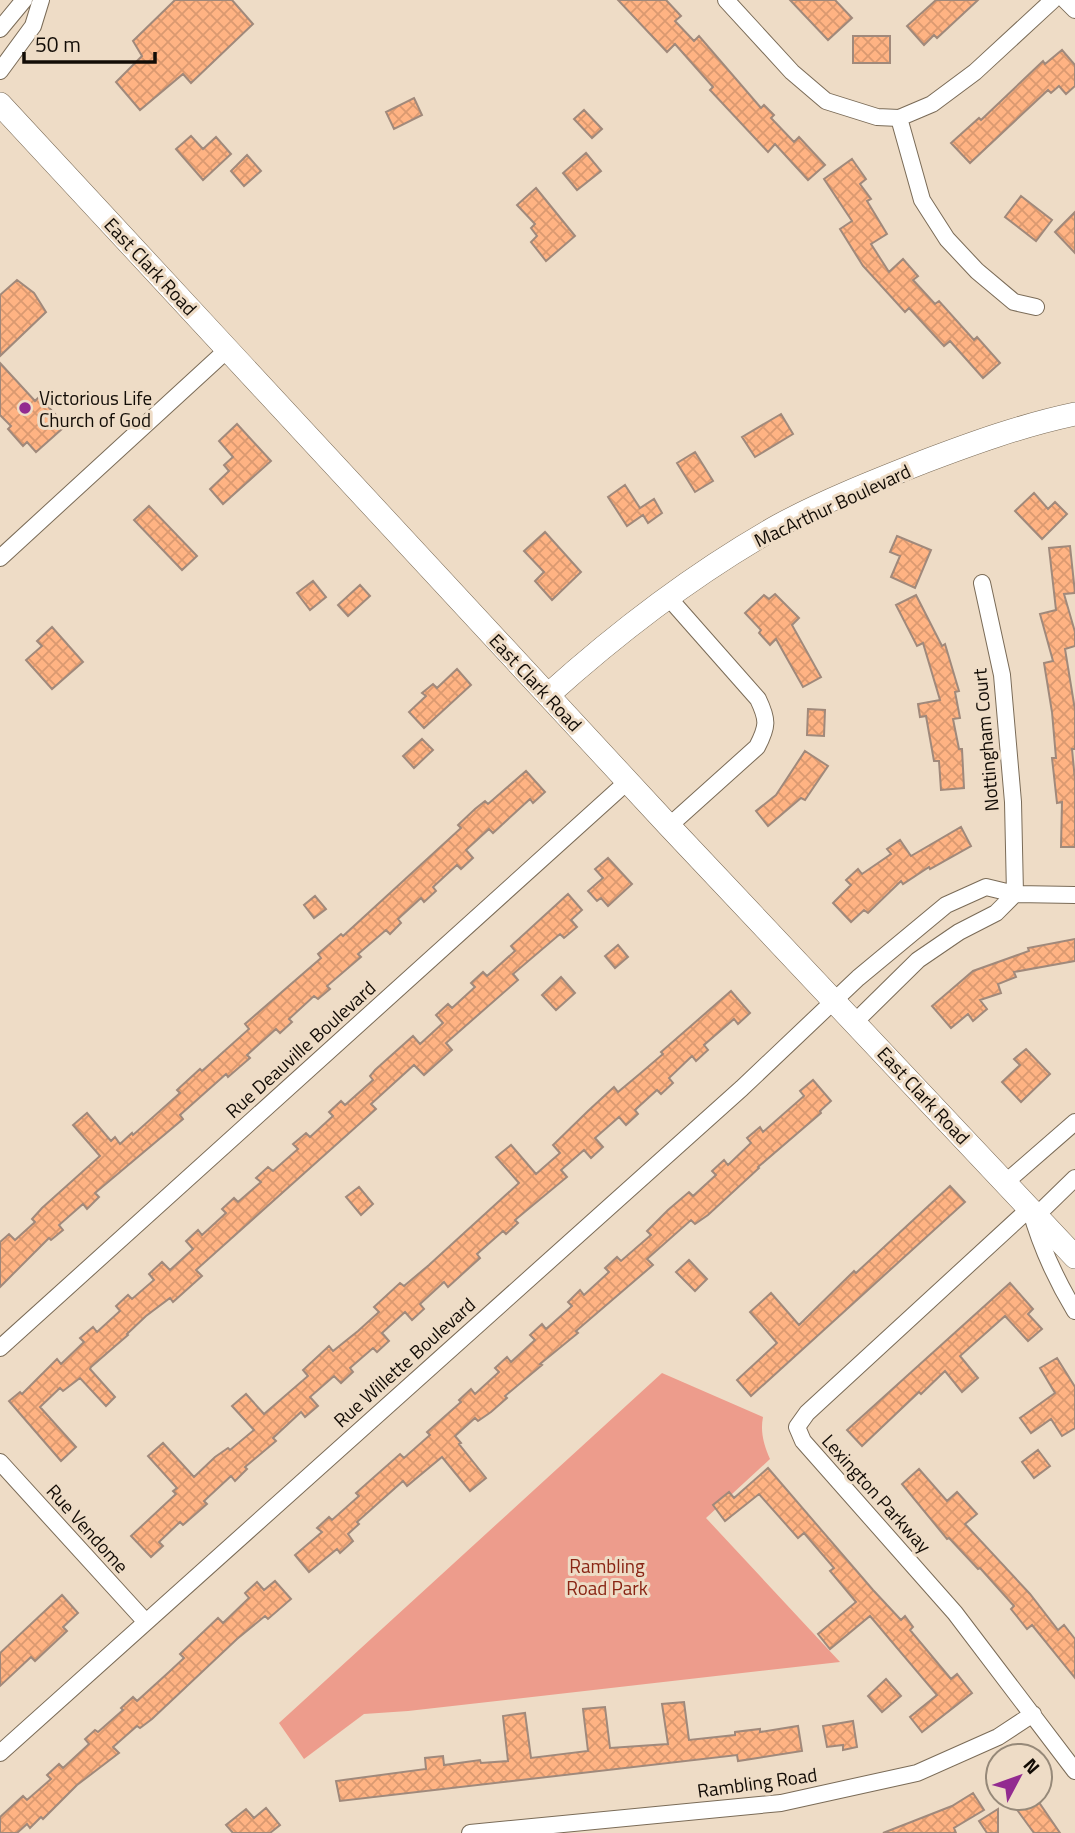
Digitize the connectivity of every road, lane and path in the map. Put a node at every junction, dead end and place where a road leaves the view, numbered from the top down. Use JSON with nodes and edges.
{"nodes":[{"id":1,"x":24,"y":0,"type":"edge"},
{"id":2,"x":41,"y":0,"type":"edge"},
{"id":3,"x":726,"y":0,"type":"edge"},
{"id":4,"x":1053,"y":0,"type":"edge"},
{"id":5,"x":1065,"y":0,"type":"edge"},
{"id":6,"x":1075,"y":10,"type":"edge"},
{"id":7,"x":0,"y":29,"type":"edge"},
{"id":8,"x":0,"y":71,"type":"edge"},
{"id":9,"x":0,"y":104,"type":"edge"},
{"id":10,"x":899,"y":118,"type":"junction"},
{"id":11,"x":1036,"y":307,"type":"dead end"},
{"id":12,"x":228,"y":349,"type":"junction"},
{"id":13,"x":1075,"y":414,"type":"edge"},
{"id":14,"x":0,"y":558,"type":"edge"},
{"id":15,"x":982,"y":583,"type":"dead end"},
{"id":16,"x":667,"y":597,"type":"junction"},
{"id":17,"x":548,"y":695,"type":"junction"},
{"id":18,"x":628,"y":781,"type":"junction"},
{"id":19,"x":669,"y":827,"type":"junction"},
{"id":20,"x":1015,"y":894,"type":"junction"},
{"id":21,"x":1075,"y":895,"type":"edge"},
{"id":22,"x":834,"y":1000,"type":"junction"},
{"id":23,"x":855,"y":1022,"type":"junction"},
{"id":24,"x":1075,"y":1122,"type":"edge"},
{"id":25,"x":1075,"y":1178,"type":"edge"},
{"id":26,"x":1006,"y":1182,"type":"junction"},
{"id":27,"x":1033,"y":1212,"type":"junction"},
{"id":28,"x":1075,"y":1256,"type":"edge"},
{"id":29,"x":1075,"y":1311,"type":"edge"},
{"id":30,"x":0,"y":1348,"type":"edge"},
{"id":31,"x":0,"y":1462,"type":"edge"},
{"id":32,"x":145,"y":1621,"type":"junction"},
{"id":33,"x":1033,"y":1714,"type":"junction"},
{"id":34,"x":0,"y":1753,"type":"edge"},
{"id":35,"x":1075,"y":1771,"type":"edge"},
{"id":36,"x":470,"y":1833,"type":"edge"}],
"edges":[{"from":1,"to":7,"type":"street"},
{"from":2,"to":8,"type":"street"},
{"from":3,"to":10,"type":"street"},
{"from":4,"to":10,"type":"street"},
{"from":5,"to":6,"type":"street"},
{"from":9,"to":12,"type":"main road","name":"East Clark Road"},
{"from":10,"to":11,"type":"street"},
{"from":12,"to":14,"type":"street"},
{"from":12,"to":17,"type":"main road","name":"East Clark Road"},
{"from":13,"to":16,"type":"main road","name":"MacArthur Boulevard"},
{"from":15,"to":20,"type":"street","name":"Nottingham Court"},
{"from":16,"to":17,"type":"main road","name":"MacArthur Boulevard"},
{"from":16,"to":19,"type":"street"},
{"from":17,"to":18,"type":"main road","name":"East Clark Road"},
{"from":18,"to":19,"type":"main road","name":"East Clark Road"},
{"from":18,"to":30,"type":"street","name":"Rue Deauville Boulevard"},
{"from":19,"to":22,"type":"main road","name":"East Clark Road"},
{"from":20,"to":21,"type":"street","name":"Rue Willette Boulevard"},
{"from":20,"to":22,"type":"street","name":"Rue Willette Boulevard"},
{"from":20,"to":23,"type":"street"},
{"from":22,"to":23,"type":"main road","name":"East Clark Road"},
{"from":22,"to":32,"type":"street","name":"Rue Willette Boulevard"},
{"from":23,"to":26,"type":"main road","name":"East Clark Road"},
{"from":24,"to":26,"type":"street"},
{"from":25,"to":27,"type":"street"},
{"from":26,"to":27,"type":"main road","name":"East Clark Road"},
{"from":27,"to":28,"type":"main road","name":"East Clark Road"},
{"from":27,"to":29,"type":"street"},
{"from":27,"to":33,"type":"street","name":"Lexington Parkway"},
{"from":31,"to":32,"type":"street","name":"Rue Vendome"},
{"from":32,"to":34,"type":"street","name":"Rue Willette Boulevard"},
{"from":33,"to":35,"type":"street","name":"Lexington Parkway"},
{"from":33,"to":36,"type":"street","name":"Rambling Road"}]}
